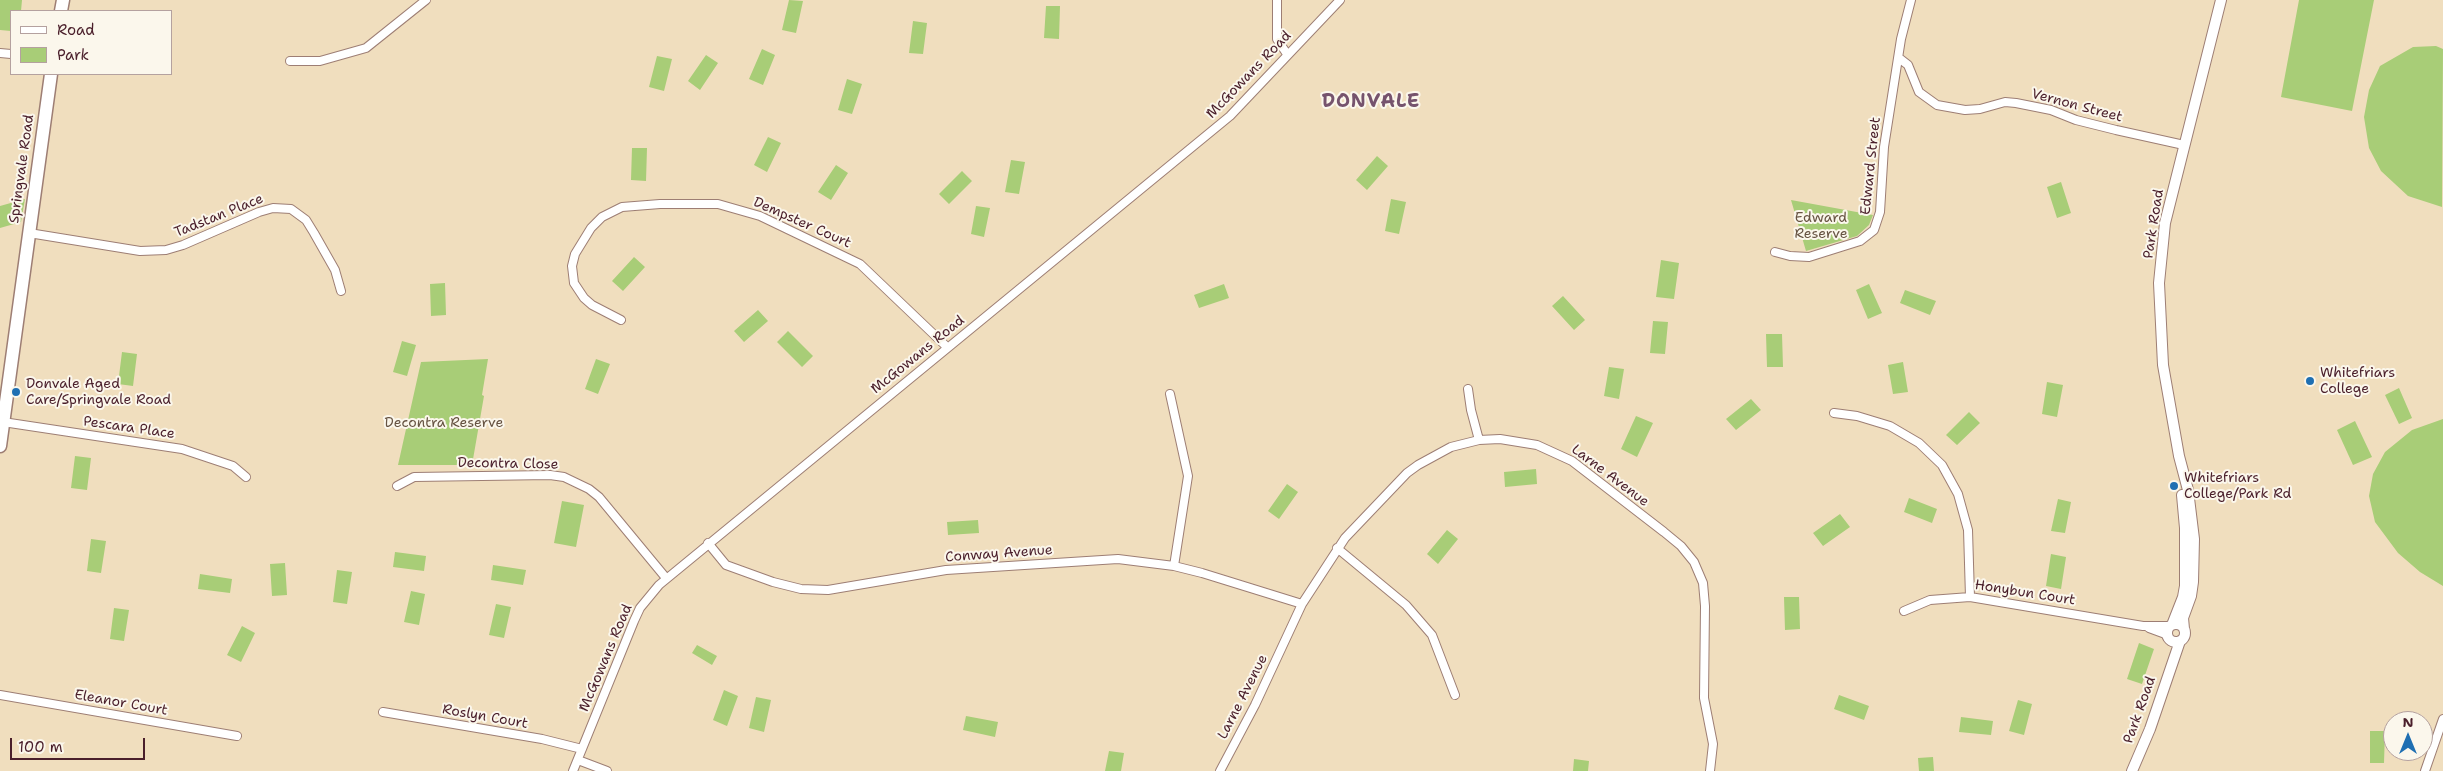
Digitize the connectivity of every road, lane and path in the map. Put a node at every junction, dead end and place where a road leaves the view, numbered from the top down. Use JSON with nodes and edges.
{"nodes":[{"id":1,"x":426,"y":0,"type":"edge"},
{"id":2,"x":1277,"y":0,"type":"edge"},
{"id":3,"x":1340,"y":0,"type":"edge"},
{"id":4,"x":1911,"y":0,"type":"edge"},
{"id":5,"x":2222,"y":0,"type":"edge"},
{"id":6,"x":1287,"y":54,"type":"junction"},
{"id":7,"x":1899,"y":58,"type":"junction"},
{"id":8,"x":290,"y":60,"type":"dead end"},
{"id":9,"x":51,"y":75,"type":"edge"},
{"id":10,"x":2184,"y":144,"type":"junction"},
{"id":11,"x":28,"y":233,"type":"junction"},
{"id":12,"x":1775,"y":252,"type":"dead end"},
{"id":13,"x":341,"y":292,"type":"dead end"},
{"id":14,"x":621,"y":320,"type":"dead end"},
{"id":15,"x":948,"y":347,"type":"junction"},
{"id":16,"x":1468,"y":389,"type":"dead end"},
{"id":17,"x":1170,"y":394,"type":"dead end"},
{"id":18,"x":1834,"y":412,"type":"dead end"},
{"id":19,"x":3,"y":422,"type":"junction"},
{"id":20,"x":1478,"y":440,"type":"junction"},
{"id":21,"x":0,"y":446,"type":"edge"},
{"id":22,"x":2179,"y":456,"type":"junction"},
{"id":23,"x":246,"y":477,"type":"dead end"},
{"id":24,"x":397,"y":486,"type":"dead end"},
{"id":25,"x":708,"y":544,"type":"junction"},
{"id":26,"x":1337,"y":548,"type":"junction"},
{"id":27,"x":1174,"y":566,"type":"junction"},
{"id":28,"x":666,"y":578,"type":"junction"},
{"id":29,"x":1970,"y":597,"type":"junction"},
{"id":30,"x":1302,"y":604,"type":"junction"},
{"id":31,"x":1904,"y":611,"type":"dead end"},
{"id":32,"x":2172,"y":633,"type":"junction"},
{"id":33,"x":0,"y":694,"type":"edge"},
{"id":34,"x":1455,"y":696,"type":"dead end"},
{"id":35,"x":383,"y":712,"type":"dead end"},
{"id":36,"x":2443,"y":719,"type":"edge"},
{"id":37,"x":237,"y":736,"type":"dead end"},
{"id":38,"x":582,"y":749,"type":"junction"},
{"id":39,"x":578,"y":760,"type":"junction"},
{"id":40,"x":574,"y":771,"type":"edge"},
{"id":41,"x":606,"y":771,"type":"edge"},
{"id":42,"x":1220,"y":771,"type":"edge"},
{"id":43,"x":1710,"y":771,"type":"edge"},
{"id":44,"x":2132,"y":771,"type":"edge"},
{"id":45,"x":2425,"y":771,"type":"edge"}],
"edges":[{"from":1,"to":8,"type":"street"},
{"from":2,"to":6,"type":"street"},
{"from":3,"to":6,"type":"street","name":"McGowans Road"},
{"from":4,"to":7,"type":"street","name":"Edward Street"},
{"from":5,"to":10,"type":"street","name":"Park Road"},
{"from":6,"to":15,"type":"street","name":"McGowans Road"},
{"from":7,"to":10,"type":"street","name":"Vernon Street"},
{"from":7,"to":12,"type":"street","name":"Edward Street"},
{"from":9,"to":11,"type":"main road","name":"Springvale Road"},
{"from":10,"to":22,"type":"street","name":"Park Road"},
{"from":11,"to":13,"type":"street","name":"Tadstan Place"},
{"from":11,"to":19,"type":"main road","name":"Springvale Road"},
{"from":14,"to":15,"type":"street","name":"Dempster Court"},
{"from":15,"to":25,"type":"street","name":"McGowans Road"},
{"from":16,"to":20,"type":"street"},
{"from":17,"to":27,"type":"street"},
{"from":18,"to":29,"type":"street"},
{"from":19,"to":21,"type":"main road","name":"Springvale Road"},
{"from":19,"to":23,"type":"street","name":"Pescara Place"},
{"from":20,"to":26,"type":"street","name":"Larne Avenue"},
{"from":20,"to":43,"type":"street","name":"Larne Avenue"},
{"from":22,"to":32,"type":"street","name":"Park Road"},
{"from":22,"to":32,"type":"street","name":"Park Road"},
{"from":24,"to":28,"type":"street","name":"Decontra Close"},
{"from":25,"to":27,"type":"street","name":"Conway Avenue"},
{"from":25,"to":28,"type":"street","name":"McGowans Road"},
{"from":26,"to":30,"type":"street","name":"Larne Avenue"},
{"from":26,"to":34,"type":"street"},
{"from":27,"to":30,"type":"street","name":"Conway Avenue"},
{"from":28,"to":38,"type":"street","name":"McGowans Road"},
{"from":29,"to":31,"type":"street","name":"Honybun Court"},
{"from":29,"to":32,"type":"street","name":"Honybun Court"},
{"from":30,"to":42,"type":"street","name":"Larne Avenue"},
{"from":32,"to":44,"type":"street","name":"Park Road"},
{"from":33,"to":37,"type":"street","name":"Eleanor Court"},
{"from":35,"to":38,"type":"street","name":"Roslyn Court"},
{"from":36,"to":45,"type":"street"},
{"from":38,"to":39,"type":"street","name":"McGowans Road"},
{"from":39,"to":40,"type":"street","name":"McGowans Road"},
{"from":39,"to":41,"type":"street"}]}
